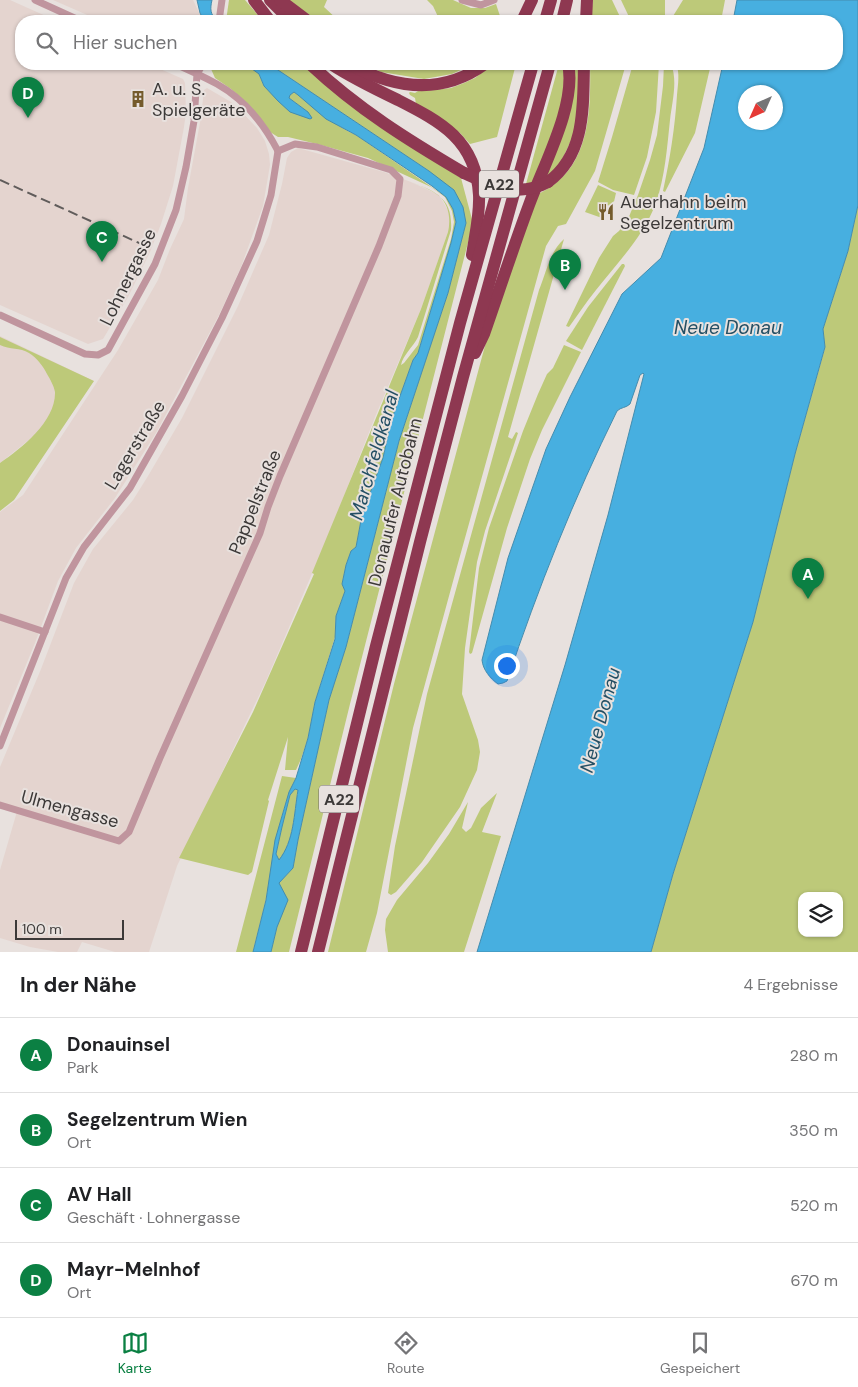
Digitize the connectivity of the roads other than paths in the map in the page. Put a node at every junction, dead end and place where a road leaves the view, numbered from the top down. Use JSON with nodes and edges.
{"nodes":[{"id":1,"x":34,"y":0,"type":"edge"},
{"id":2,"x":222,"y":0,"type":"edge"},
{"id":3,"x":270,"y":0,"type":"edge"},
{"id":4,"x":280,"y":0,"type":"edge"},
{"id":5,"x":462,"y":0,"type":"edge"},
{"id":6,"x":494,"y":0,"type":"edge"},
{"id":7,"x":532,"y":0,"type":"edge"},
{"id":8,"x":551,"y":0,"type":"edge"},
{"id":9,"x":567,"y":0,"type":"edge"},
{"id":10,"x":587,"y":0,"type":"edge"},
{"id":11,"x":256,"y":3,"type":"edge"},
{"id":12,"x":68,"y":15,"type":"edge"},
{"id":13,"x":220,"y":15,"type":"edge"},
{"id":14,"x":265,"y":15,"type":"edge"},
{"id":15,"x":270,"y":15,"type":"edge"},
{"id":16,"x":285,"y":15,"type":"edge"},
{"id":17,"x":300,"y":15,"type":"edge"},
{"id":18,"x":525,"y":15,"type":"edge"},
{"id":19,"x":547,"y":15,"type":"edge"},
{"id":20,"x":563,"y":15,"type":"edge"},
{"id":21,"x":586,"y":15,"type":"edge"},
{"id":22,"x":188,"y":70,"type":"edge"},
{"id":23,"x":199,"y":70,"type":"edge"},
{"id":24,"x":317,"y":70,"type":"edge"},
{"id":25,"x":341,"y":70,"type":"edge"},
{"id":26,"x":361,"y":70,"type":"edge"},
{"id":27,"x":476,"y":70,"type":"edge"},
{"id":28,"x":531,"y":70,"type":"edge"},
{"id":29,"x":548,"y":70,"type":"edge"},
{"id":30,"x":569,"y":70,"type":"edge"},
{"id":31,"x":584,"y":70,"type":"edge"},
{"id":32,"x":197,"y":74,"type":"junction"},
{"id":33,"x":278,"y":151,"type":"junction"},
{"id":34,"x":465,"y":304,"type":"junction"},
{"id":35,"x":0,"y":315,"type":"edge"},
{"id":36,"x":463,"y":377,"type":"junction"},
{"id":37,"x":0,"y":617,"type":"edge"},
{"id":38,"x":45,"y":632,"type":"junction"},
{"id":39,"x":0,"y":746,"type":"edge"},
{"id":40,"x":0,"y":805,"type":"edge"},
{"id":41,"x":129,"y":832,"type":"joint"},
{"id":42,"x":301,"y":952,"type":"edge"},
{"id":43,"x":318,"y":952,"type":"edge"}],
"edges":[{"from":1,"to":12,"type":"street"},
{"from":2,"to":13,"type":"street"},
{"from":3,"to":16,"type":"highway"},
{"from":4,"to":17,"type":"highway"},
{"from":5,"to":6,"type":"street"},
{"from":7,"to":18,"type":"highway"},
{"from":8,"to":19,"type":"highway"},
{"from":9,"to":20,"type":"highway"},
{"from":10,"to":21,"type":"highway"},
{"from":11,"to":14,"type":"highway"},
{"from":11,"to":15,"type":"highway"},
{"from":22,"to":32,"type":"street"},
{"from":23,"to":32,"type":"street"},
{"from":24,"to":31,"type":"highway","bridge":true},
{"from":25,"to":34,"type":"highway"},
{"from":26,"to":27,"type":"highway"},
{"from":28,"to":34,"type":"highway","name":"Donauufer Autobahn","number":"A22"},
{"from":29,"to":36,"type":"highway","name":"Donauufer Autobahn","number":"A22"},
{"from":30,"to":36,"type":"highway"},
{"from":32,"to":33,"type":"street"},
{"from":32,"to":35,"type":"street","name":"Lohnergasse"},
{"from":33,"to":38,"type":"street","name":"Lagerstraße"},
{"from":33,"to":41,"type":"street","name":"Pappelstraße"},
{"from":34,"to":42,"type":"highway","name":"Donauufer Autobahn","number":"A22"},
{"from":36,"to":43,"type":"highway","name":"Donauufer Autobahn","number":"A22"},
{"from":37,"to":38,"type":"street"},
{"from":38,"to":39,"type":"street","name":"Lagerstraße"},
{"from":40,"to":41,"type":"street","name":"Ulmengasse"}]}
